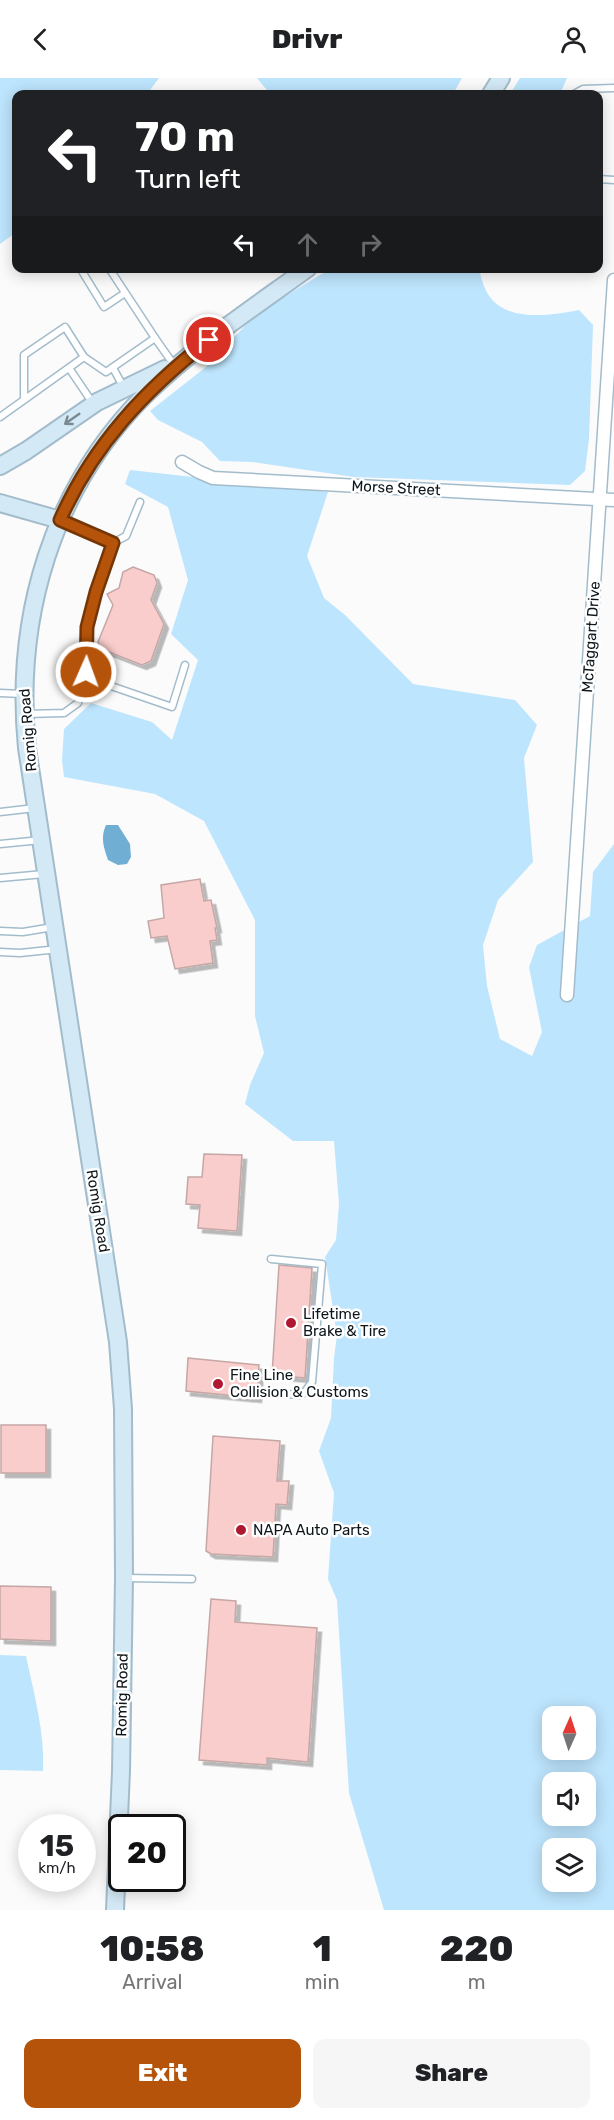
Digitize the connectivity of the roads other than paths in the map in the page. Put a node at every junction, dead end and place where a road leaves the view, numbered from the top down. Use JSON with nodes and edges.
{"nodes":[{"id":1,"x":614,"y":88,"type":"edge"},
{"id":2,"x":580,"y":90,"type":"edge"},
{"id":3,"x":83,"y":273,"type":"edge"},
{"id":4,"x":112,"y":273,"type":"edge"},
{"id":5,"x":301,"y":273,"type":"edge"},
{"id":6,"x":614,"y":280,"type":"edge"},
{"id":7,"x":125,"y":293,"type":"junction"},
{"id":8,"x":613,"y":324,"type":"edge"},
{"id":9,"x":155,"y":338,"type":"junction"},
{"id":10,"x":84,"y":357,"type":"junction"},
{"id":11,"x":177,"y":364,"type":"junction"},
{"id":12,"x":69,"y":368,"type":"junction"},
{"id":13,"x":113,"y":368,"type":"junction"},
{"id":14,"x":124,"y":388,"type":"junction"},
{"id":15,"x":24,"y":399,"type":"junction"},
{"id":16,"x":93,"y":404,"type":"junction"},
{"id":17,"x":0,"y":417,"type":"edge"},
{"id":18,"x":182,"y":462,"type":"dead end"},
{"id":19,"x":0,"y":466,"type":"edge"},
{"id":20,"x":600,"y":499,"type":"junction"},
{"id":21,"x":614,"y":500,"type":"edge"},
{"id":22,"x":0,"y":502,"type":"edge"},
{"id":23,"x":140,"y":502,"type":"dead end"},
{"id":24,"x":60,"y":520,"type":"junction"},
{"id":25,"x":113,"y":543,"type":"junction"},
{"id":26,"x":185,"y":665,"type":"dead end"},
{"id":27,"x":85,"y":677,"type":"junction"},
{"id":28,"x":0,"y":693,"type":"edge"},
{"id":29,"x":24,"y":694,"type":"junction"},
{"id":30,"x":24,"y":714,"type":"junction"},
{"id":31,"x":37,"y":808,"type":"junction"},
{"id":32,"x":0,"y":812,"type":"edge"},
{"id":33,"x":42,"y":840,"type":"junction"},
{"id":34,"x":0,"y":844,"type":"edge"},
{"id":35,"x":47,"y":874,"type":"junction"},
{"id":36,"x":0,"y":878,"type":"edge"},
{"id":37,"x":55,"y":927,"type":"junction"},
{"id":38,"x":0,"y":931,"type":"edge"},
{"id":39,"x":58,"y":949,"type":"junction"},
{"id":40,"x":0,"y":952,"type":"edge"},
{"id":41,"x":567,"y":994,"type":"dead end"},
{"id":42,"x":271,"y":1259,"type":"dead end"},
{"id":43,"x":262,"y":1392,"type":"dead end"},
{"id":44,"x":123,"y":1578,"type":"junction"},
{"id":45,"x":192,"y":1579,"type":"dead end"},
{"id":46,"x":116,"y":1910,"type":"edge"}],
"edges":[{"from":1,"to":2,"type":"lane"},
{"from":3,"to":7,"type":"lane"},
{"from":4,"to":7,"type":"lane"},
{"from":5,"to":11,"type":"street"},
{"from":6,"to":8,"type":"street","name":"McTaggart Drive"},
{"from":7,"to":9,"type":"lane"},
{"from":8,"to":20,"type":"street","name":"McTaggart Drive"},
{"from":9,"to":11,"type":"lane"},
{"from":9,"to":13,"type":"lane"},
{"from":10,"to":12,"type":"lane"},
{"from":10,"to":13,"type":"lane"},
{"from":10,"to":15,"type":"lane"},
{"from":11,"to":14,"type":"street"},
{"from":11,"to":24,"type":"street","name":"Romig Road"},
{"from":12,"to":15,"type":"lane"},
{"from":12,"to":16,"type":"lane"},
{"from":13,"to":14,"type":"lane"},
{"from":14,"to":16,"type":"street"},
{"from":15,"to":17,"type":"lane"},
{"from":16,"to":19,"type":"street","one_way":true},
{"from":18,"to":20,"type":"street","name":"Morse Street"},
{"from":20,"to":21,"type":"street","name":"Morse Street"},
{"from":20,"to":41,"type":"street","name":"McTaggart Drive"},
{"from":22,"to":24,"type":"street"},
{"from":23,"to":25,"type":"lane"},
{"from":24,"to":25,"type":"lane"},
{"from":24,"to":29,"type":"street","name":"Romig Road"},
{"from":25,"to":27,"type":"lane"},
{"from":26,"to":27,"type":"lane"},
{"from":27,"to":30,"type":"lane"},
{"from":28,"to":29,"type":"lane"},
{"from":29,"to":30,"type":"street","name":"Romig Road"},
{"from":30,"to":31,"type":"street","name":"Romig Road"},
{"from":31,"to":32,"type":"lane"},
{"from":31,"to":33,"type":"street","name":"Romig Road"},
{"from":33,"to":34,"type":"lane"},
{"from":33,"to":35,"type":"street","name":"Romig Road"},
{"from":35,"to":36,"type":"lane"},
{"from":35,"to":37,"type":"street","name":"Romig Road"},
{"from":37,"to":38,"type":"lane"},
{"from":37,"to":39,"type":"street","name":"Romig Road"},
{"from":39,"to":40,"type":"lane"},
{"from":39,"to":44,"type":"street","name":"Romig Road"},
{"from":42,"to":43,"type":"lane"},
{"from":44,"to":45,"type":"lane"},
{"from":44,"to":46,"type":"street","name":"Romig Road"}]}
